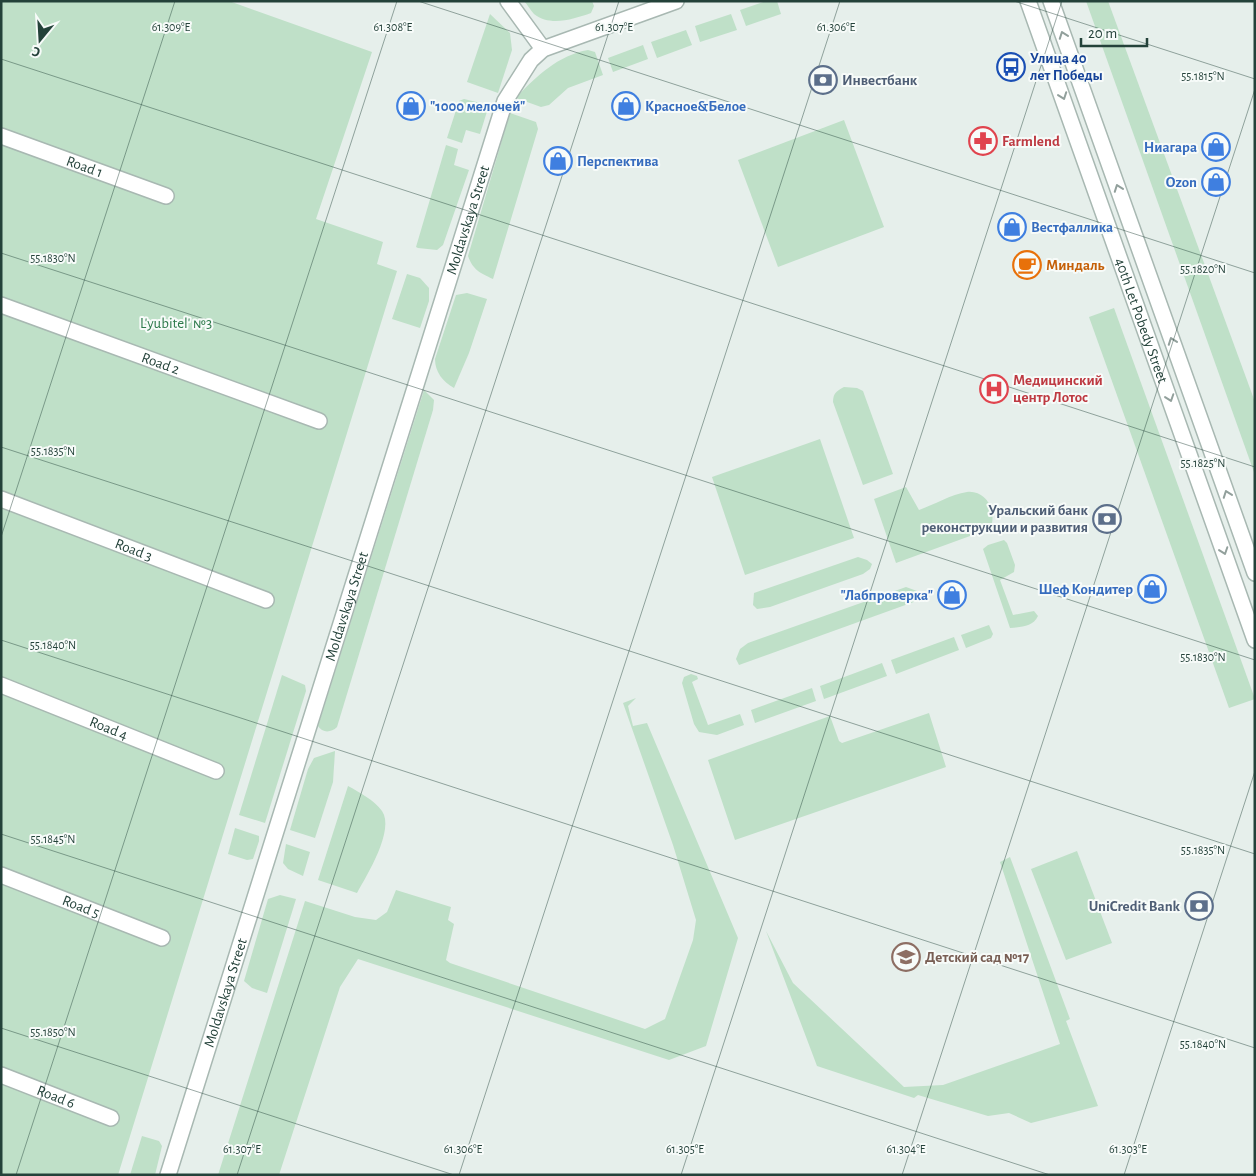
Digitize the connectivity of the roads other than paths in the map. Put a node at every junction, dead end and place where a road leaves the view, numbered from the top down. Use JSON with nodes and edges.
{"nodes":[{"id":1,"x":508,"y":1,"type":"edge"},
{"id":2,"x":676,"y":1,"type":"edge"},
{"id":3,"x":1028,"y":1,"type":"edge"},
{"id":4,"x":1051,"y":1,"type":"edge"},
{"id":5,"x":543,"y":48,"type":"junction"},
{"id":6,"x":1,"y":136,"type":"edge"},
{"id":7,"x":166,"y":196,"type":"dead end"},
{"id":8,"x":1145,"y":266,"type":"junction"},
{"id":9,"x":1126,"y":272,"type":"junction"},
{"id":10,"x":1,"y":305,"type":"edge"},
{"id":11,"x":319,"y":421,"type":"dead end"},
{"id":12,"x":1,"y":499,"type":"edge"},
{"id":13,"x":1255,"y":573,"type":"edge"},
{"id":14,"x":266,"y":600,"type":"dead end"},
{"id":15,"x":1255,"y":640,"type":"edge"},
{"id":16,"x":1,"y":685,"type":"edge"},
{"id":17,"x":216,"y":771,"type":"dead end"},
{"id":18,"x":1,"y":875,"type":"edge"},
{"id":19,"x":162,"y":938,"type":"dead end"},
{"id":20,"x":1,"y":1075,"type":"edge"},
{"id":21,"x":111,"y":1118,"type":"dead end"},
{"id":22,"x":168,"y":1175,"type":"edge"}],
"edges":[{"from":1,"to":5,"type":"street"},
{"from":2,"to":5,"type":"street"},
{"from":3,"to":9,"type":"street","name":"40th Let Pobedy Street","one_way":true},
{"from":8,"to":4,"type":"street","name":"40th Let Pobedy Street","one_way":true},
{"from":5,"to":22,"type":"street","name":"Moldavskaya Street"},
{"from":6,"to":7,"type":"street","name":"Road 1"},
{"from":8,"to":9,"type":"street"},
{"from":13,"to":8,"type":"street","name":"40th Let Pobedy Street","one_way":true},
{"from":9,"to":15,"type":"street","name":"40th Let Pobedy Street","one_way":true},
{"from":10,"to":11,"type":"street","name":"Road 2"},
{"from":12,"to":14,"type":"street","name":"Road 3"},
{"from":16,"to":17,"type":"street","name":"Road 4"},
{"from":18,"to":19,"type":"street","name":"Road 5"},
{"from":20,"to":21,"type":"street","name":"Road 6"}]}
